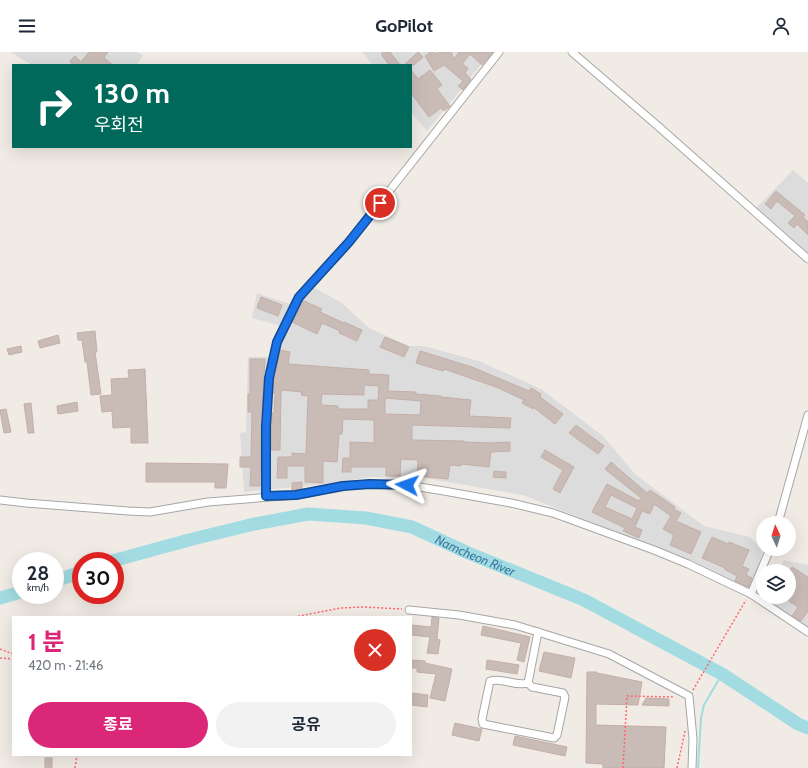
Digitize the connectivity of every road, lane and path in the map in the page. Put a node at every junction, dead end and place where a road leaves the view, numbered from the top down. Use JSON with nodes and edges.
{"nodes":[{"id":1,"x":499,"y":52,"type":"edge"},
{"id":2,"x":572,"y":52,"type":"edge"},
{"id":3,"x":808,"y":259,"type":"edge"},
{"id":4,"x":808,"y":415,"type":"edge"},
{"id":5,"x":266,"y":496,"type":"junction"},
{"id":6,"x":0,"y":500,"type":"edge"},
{"id":7,"x":780,"y":516,"type":"edge"},
{"id":8,"x":767,"y":556,"type":"edge"},
{"id":9,"x":750,"y":594,"type":"junction"},
{"id":10,"x":409,"y":610,"type":"joint"},
{"id":11,"x":299,"y":616,"type":"edge"},
{"id":12,"x":538,"y":632,"type":"junction"},
{"id":13,"x":808,"y":632,"type":"edge"},
{"id":14,"x":0,"y":649,"type":"edge"},
{"id":15,"x":12,"y":654,"type":"edge"},
{"id":16,"x":0,"y":658,"type":"edge"},
{"id":17,"x":12,"y":659,"type":"edge"},
{"id":18,"x":528,"y":683,"type":"junction"},
{"id":19,"x":689,"y":696,"type":"junction"},
{"id":20,"x":674,"y":697,"type":"dead end"},
{"id":21,"x":685,"y":730,"type":"dead end"},
{"id":22,"x":77,"y":756,"type":"edge"},
{"id":23,"x":75,"y":768,"type":"edge"},
{"id":24,"x":623,"y":768,"type":"edge"},
{"id":25,"x":677,"y":768,"type":"edge"},
{"id":26,"x":692,"y":768,"type":"edge"}],
"edges":[{"from":1,"to":5,"type":"street"},
{"from":2,"to":3,"type":"street"},
{"from":4,"to":7,"type":"street"},
{"from":5,"to":6,"type":"street"},
{"from":5,"to":9,"type":"street"},
{"from":8,"to":9,"type":"street"},
{"from":9,"to":13,"type":"street"},
{"from":9,"to":19,"type":"path"},
{"from":10,"to":11,"type":"path"},
{"from":10,"to":12,"type":"street"},
{"from":12,"to":18,"type":"street"},
{"from":12,"to":19,"type":"street"},
{"from":14,"to":15,"type":"path"},
{"from":16,"to":17,"type":"path"},
{"from":18,"to":18,"type":"street"},
{"from":19,"to":26,"type":"street"},
{"from":20,"to":24,"type":"path"},
{"from":21,"to":25,"type":"path"},
{"from":22,"to":23,"type":"path"}]}
